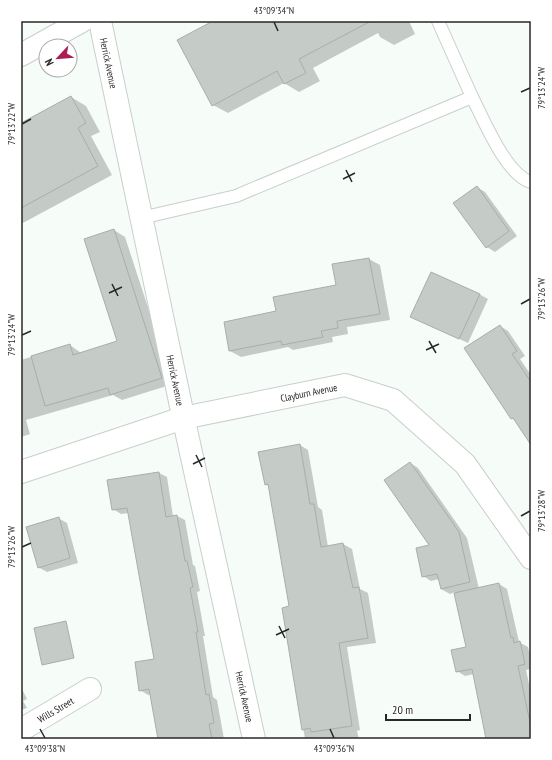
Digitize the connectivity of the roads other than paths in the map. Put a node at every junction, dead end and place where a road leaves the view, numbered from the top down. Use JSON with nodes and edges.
{"nodes":[{"id":1,"x":82,"y":21,"type":"edge"},
{"id":2,"x":100,"y":21,"type":"edge"},
{"id":3,"x":438,"y":21,"type":"edge"},
{"id":4,"x":21,"y":55,"type":"edge"},
{"id":5,"x":472,"y":97,"type":"junction"},
{"id":6,"x":531,"y":182,"type":"edge"},
{"id":7,"x":141,"y":218,"type":"junction"},
{"id":8,"x":183,"y":418,"type":"junction"},
{"id":9,"x":21,"y":472,"type":"edge"},
{"id":10,"x":531,"y":558,"type":"edge"},
{"id":11,"x":90,"y":689,"type":"dead end"},
{"id":12,"x":21,"y":730,"type":"edge"},
{"id":13,"x":254,"y":739,"type":"edge"}],
"edges":[{"from":1,"to":4,"type":"street"},
{"from":2,"to":7,"type":"street","name":"Herrick Avenue"},
{"from":3,"to":5,"type":"lane"},
{"from":5,"to":6,"type":"lane"},
{"from":5,"to":7,"type":"lane"},
{"from":7,"to":8,"type":"street","name":"Herrick Avenue"},
{"from":8,"to":9,"type":"street","name":"Clayburn Avenue"},
{"from":8,"to":10,"type":"street","name":"Clayburn Avenue"},
{"from":8,"to":13,"type":"street","name":"Herrick Avenue"},
{"from":11,"to":12,"type":"street","name":"Wills Street"}]}
